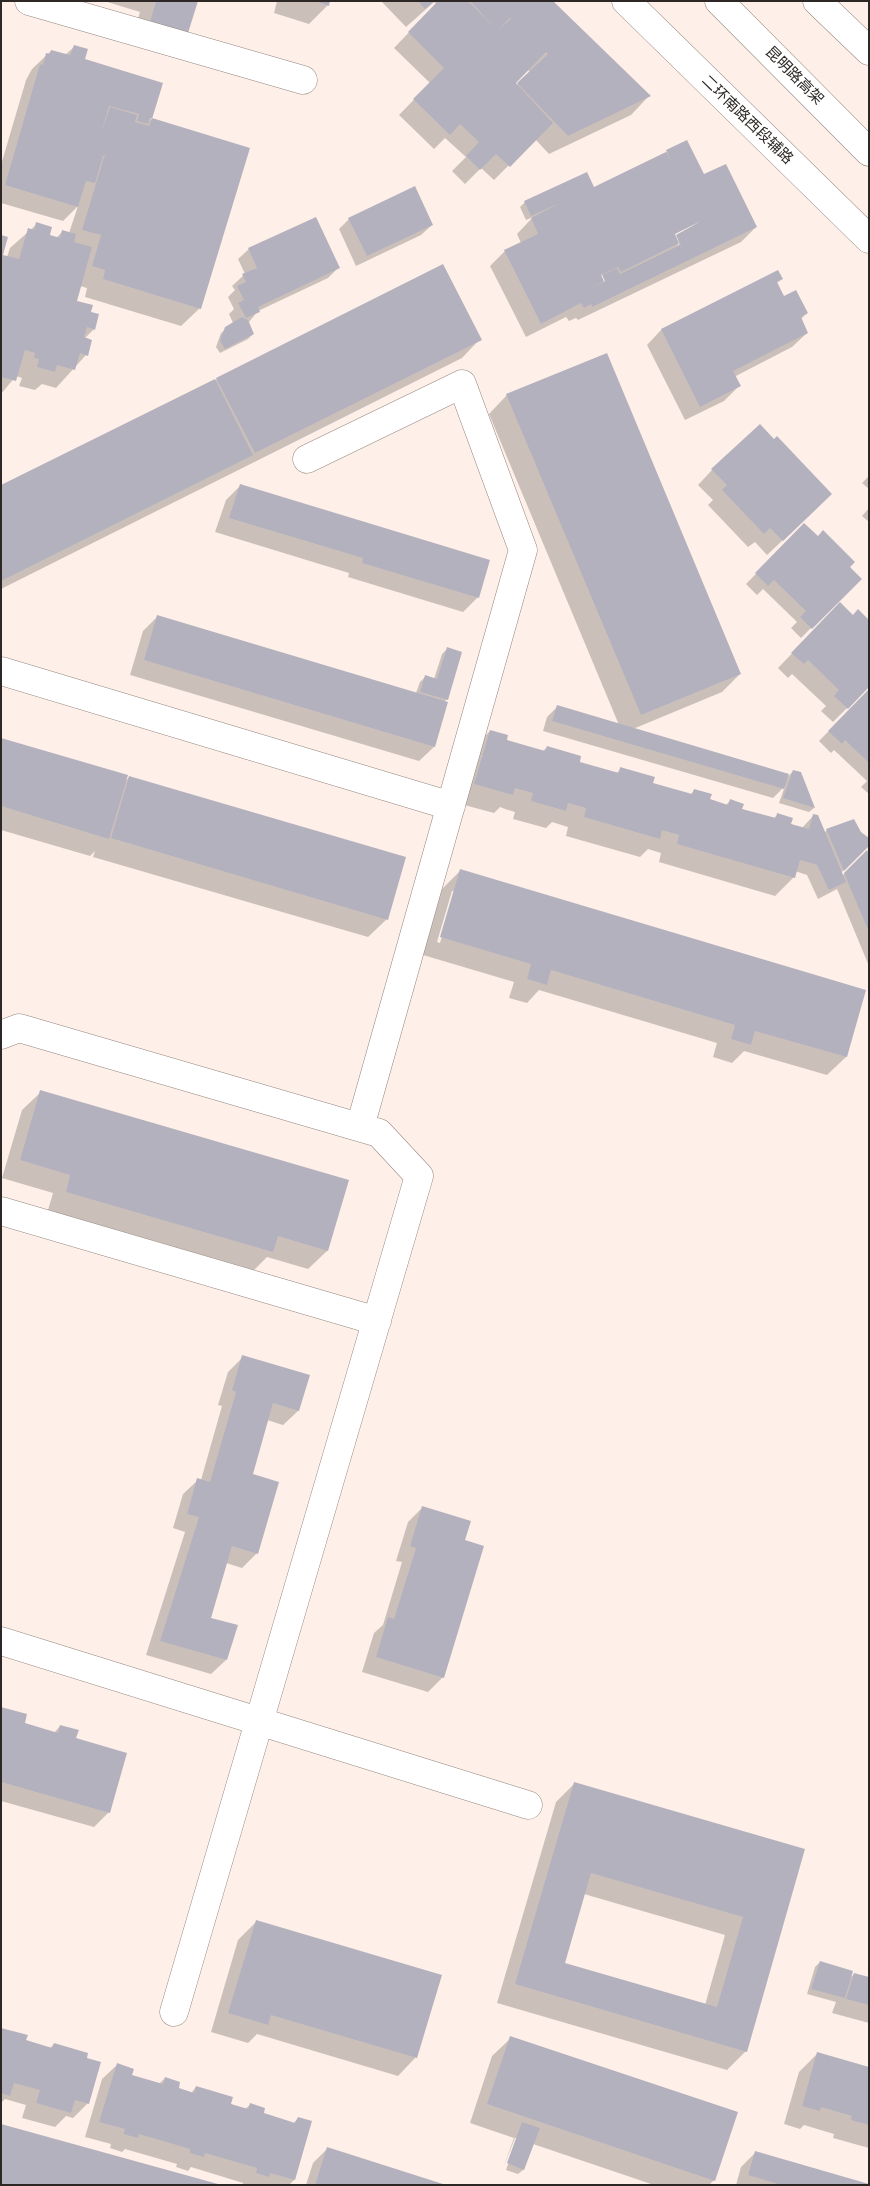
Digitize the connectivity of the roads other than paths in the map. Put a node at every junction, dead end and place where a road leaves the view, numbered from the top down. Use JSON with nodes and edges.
{"nodes":[{"id":1,"x":29,"y":1,"type":"edge"},
{"id":2,"x":626,"y":1,"type":"edge"},
{"id":3,"x":718,"y":1,"type":"edge"},
{"id":4,"x":817,"y":1,"type":"edge"},
{"id":5,"x":869,"y":51,"type":"edge"},
{"id":6,"x":303,"y":80,"type":"dead end"},
{"id":7,"x":869,"y":152,"type":"edge"},
{"id":8,"x":869,"y":239,"type":"edge"},
{"id":9,"x":307,"y":459,"type":"dead end"},
{"id":10,"x":1,"y":671,"type":"edge"},
{"id":11,"x":451,"y":806,"type":"junction"},
{"id":12,"x":1,"y":1035,"type":"edge"},
{"id":13,"x":360,"y":1127,"type":"junction"},
{"id":14,"x":1,"y":1211,"type":"edge"},
{"id":15,"x":377,"y":1321,"type":"junction"},
{"id":16,"x":1,"y":1641,"type":"edge"},
{"id":17,"x":260,"y":1722,"type":"junction"},
{"id":18,"x":528,"y":1805,"type":"dead end"},
{"id":19,"x":174,"y":2012,"type":"dead end"}],
"edges":[{"from":1,"to":6,"type":"main road"},
{"from":2,"to":8,"type":"main road","name":"二环南路西段辅路"},
{"from":3,"to":7,"type":"main road","name":"昆明路高架"},
{"from":4,"to":5,"type":"main road"},
{"from":9,"to":11,"type":"main road"},
{"from":10,"to":11,"type":"main road"},
{"from":11,"to":13,"type":"main road"},
{"from":12,"to":13,"type":"main road"},
{"from":13,"to":15,"type":"main road"},
{"from":14,"to":15,"type":"main road"},
{"from":15,"to":17,"type":"main road"},
{"from":16,"to":17,"type":"main road"},
{"from":17,"to":18,"type":"main road"},
{"from":17,"to":19,"type":"main road"}]}
